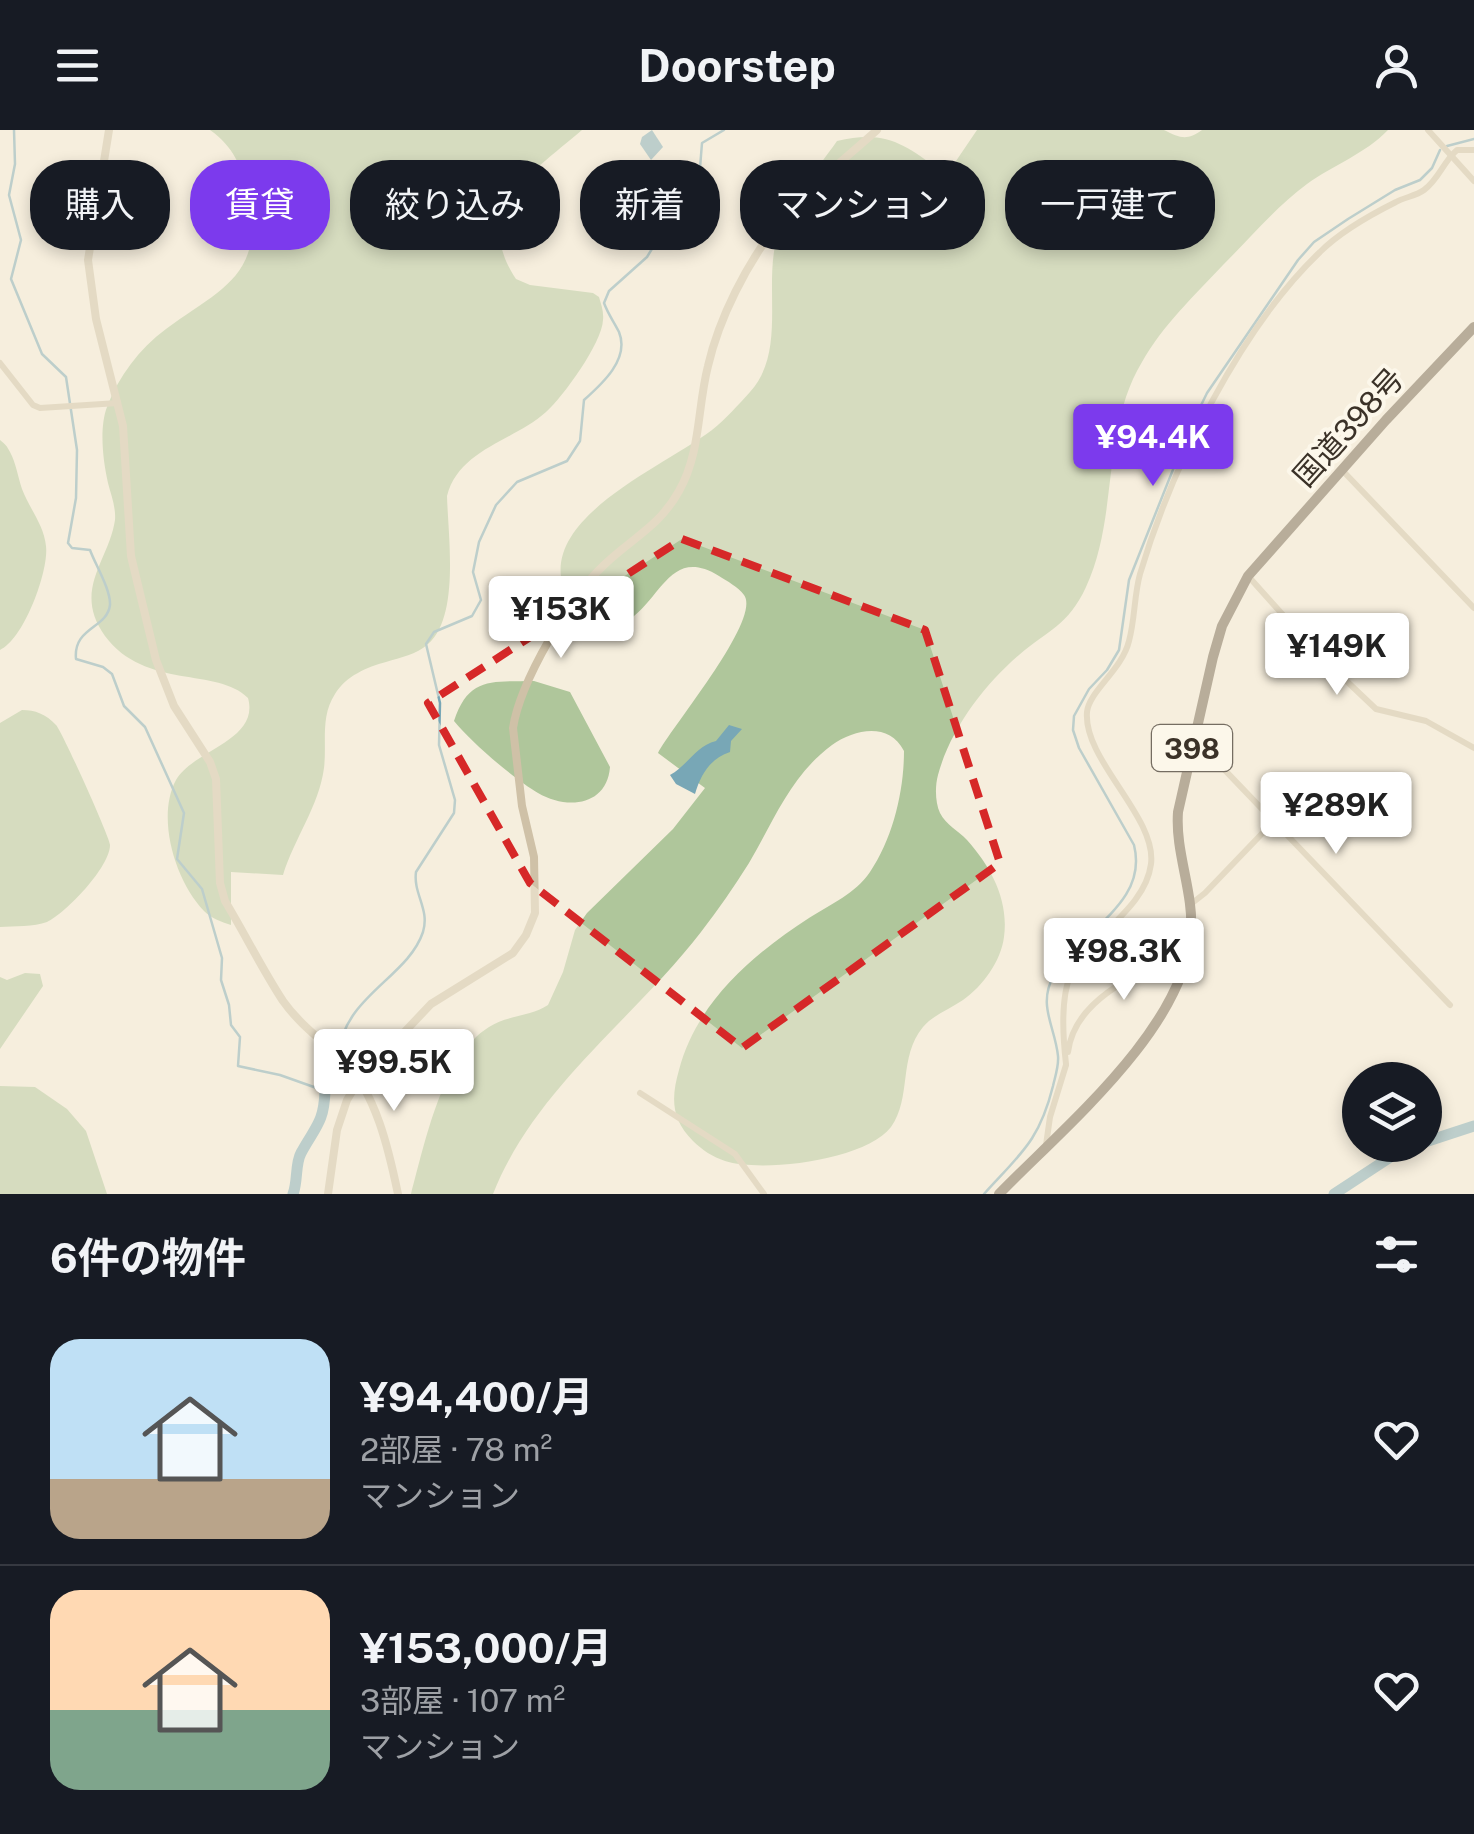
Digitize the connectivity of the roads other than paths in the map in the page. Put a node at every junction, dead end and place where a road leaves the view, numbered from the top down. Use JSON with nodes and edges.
{"nodes":[{"id":1,"x":109,"y":130,"type":"edge"},
{"id":2,"x":876,"y":130,"type":"edge"},
{"id":3,"x":1428,"y":130,"type":"edge"},
{"id":4,"x":1474,"y":150,"type":"edge"},
{"id":5,"x":1445,"y":151,"type":"junction"},
{"id":6,"x":1474,"y":181,"type":"edge"},
{"id":7,"x":1474,"y":327,"type":"edge"},
{"id":8,"x":0,"y":363,"type":"edge"},
{"id":9,"x":118,"y":403,"type":"junction"},
{"id":10,"x":1342,"y":470,"type":"junction"},
{"id":11,"x":1248,"y":576,"type":"junction"},
{"id":12,"x":1474,"y":608,"type":"edge"},
{"id":13,"x":1194,"y":739,"type":"junction"},
{"id":14,"x":1474,"y":748,"type":"edge"},
{"id":15,"x":1274,"y":821,"type":"junction"},
{"id":16,"x":1190,"y":904,"type":"junction"},
{"id":17,"x":1188,"y":952,"type":"junction"},
{"id":18,"x":1450,"y":1004,"type":"dead end"},
{"id":19,"x":1066,"y":1064,"type":"junction"},
{"id":20,"x":358,"y":1080,"type":"junction"},
{"id":21,"x":640,"y":1093,"type":"dead end"},
{"id":22,"x":1046,"y":1146,"type":"junction"},
{"id":23,"x":328,"y":1194,"type":"edge"},
{"id":24,"x":398,"y":1194,"type":"edge"},
{"id":25,"x":764,"y":1194,"type":"edge"},
{"id":26,"x":999,"y":1194,"type":"edge"}],
"edges":[{"from":1,"to":9,"type":"street"},
{"from":2,"to":20,"type":"street"},
{"from":3,"to":5,"type":"street"},
{"from":4,"to":5,"type":"street"},
{"from":5,"to":6,"type":"street"},
{"from":5,"to":19,"type":"street"},
{"from":7,"to":10,"type":"highway","name":"国道398号","number":"398"},
{"from":8,"to":9,"type":"street"},
{"from":9,"to":20,"type":"street"},
{"from":10,"to":11,"type":"highway","name":"国道398号","number":"398"},
{"from":10,"to":12,"type":"street"},
{"from":11,"to":13,"type":"highway","name":"国道398号","number":"398"},
{"from":11,"to":14,"type":"street"},
{"from":13,"to":15,"type":"street"},
{"from":13,"to":16,"type":"highway","name":"国道398号","number":"398"},
{"from":15,"to":16,"type":"street"},
{"from":15,"to":18,"type":"street"},
{"from":16,"to":17,"type":"highway","name":"国道398号","number":"398"},
{"from":17,"to":19,"type":"street"},
{"from":17,"to":22,"type":"highway","name":"国道398号","number":"398"},
{"from":19,"to":22,"type":"street"},
{"from":20,"to":23,"type":"street"},
{"from":20,"to":24,"type":"street"},
{"from":21,"to":25,"type":"street"},
{"from":22,"to":26,"type":"highway","name":"国道398号","number":"398"}]}
